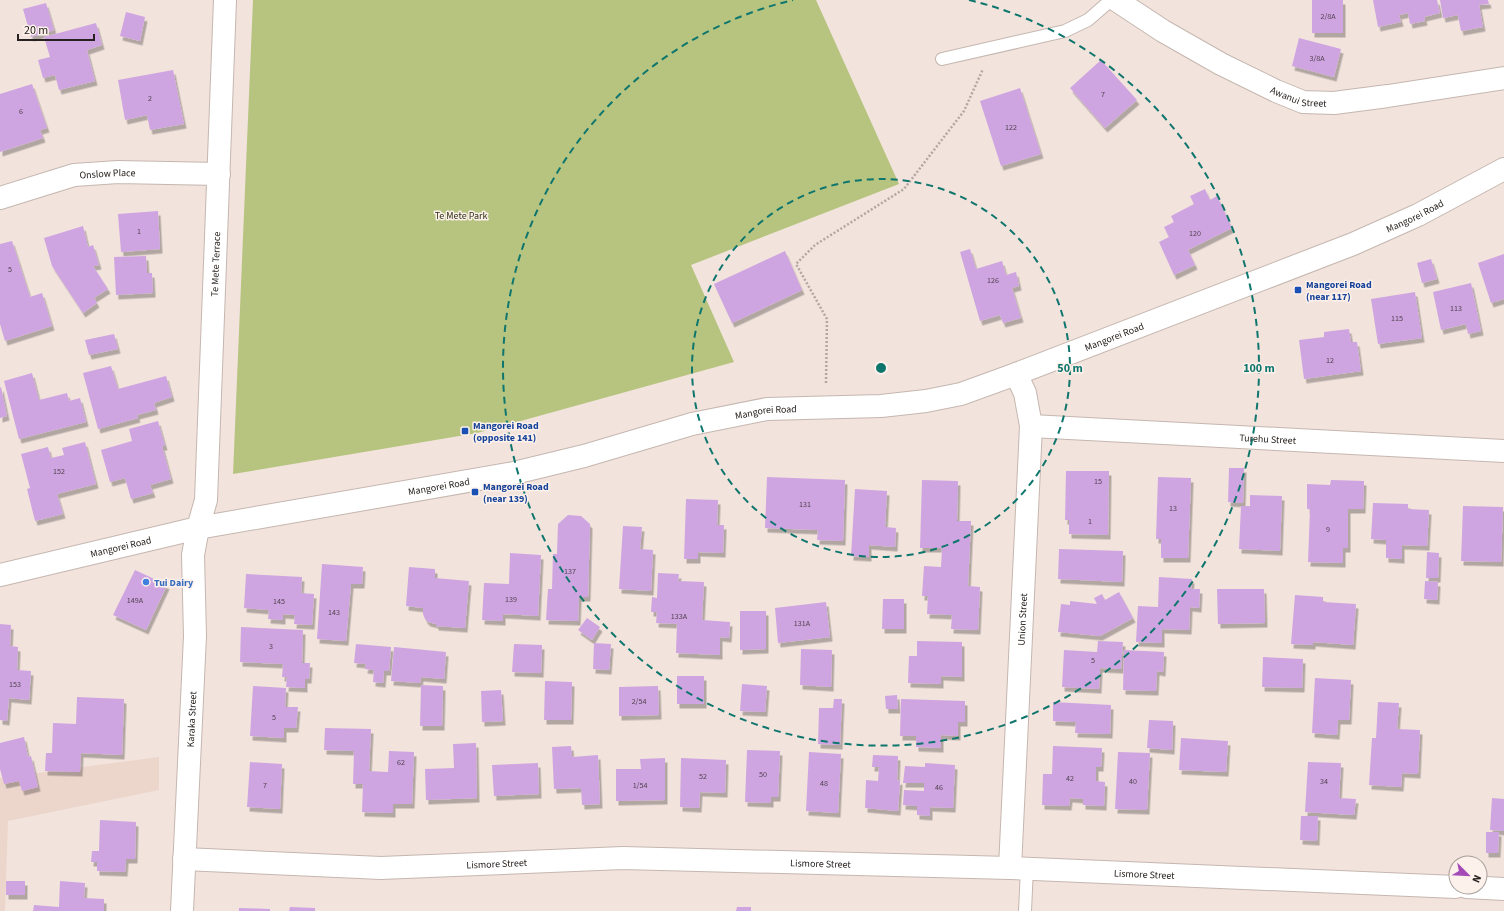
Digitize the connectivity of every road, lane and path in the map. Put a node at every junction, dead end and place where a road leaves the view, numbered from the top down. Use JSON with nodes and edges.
{"nodes":[{"id":1,"x":225,"y":0,"type":"edge"},
{"id":2,"x":1110,"y":0,"type":"edge"},
{"id":3,"x":1116,"y":0,"type":"edge"},
{"id":4,"x":993,"y":48,"type":"junction"},
{"id":5,"x":942,"y":59,"type":"dead end"},
{"id":6,"x":1504,"y":78,"type":"edge"},
{"id":7,"x":1504,"y":169,"type":"edge"},
{"id":8,"x":219,"y":174,"type":"junction"},
{"id":9,"x":0,"y":198,"type":"edge"},
{"id":10,"x":1016,"y":374,"type":"junction"},
{"id":11,"x":826,"y":407,"type":"junction"},
{"id":12,"x":1031,"y":426,"type":"junction"},
{"id":13,"x":1504,"y":451,"type":"edge"},
{"id":14,"x":198,"y":528,"type":"junction"},
{"id":15,"x":0,"y":575,"type":"edge"},
{"id":16,"x":184,"y":859,"type":"junction"},
{"id":17,"x":1019,"y":868,"type":"junction"},
{"id":18,"x":1448,"y":887,"type":"edge"},
{"id":19,"x":1488,"y":888,"type":"edge"},
{"id":20,"x":1504,"y":889,"type":"edge"},
{"id":21,"x":182,"y":911,"type":"edge"},
{"id":22,"x":1025,"y":911,"type":"edge"}],
"edges":[{"from":1,"to":8,"type":"street","name":"Te Mete Terrace"},
{"from":2,"to":4,"type":"lane"},
{"from":3,"to":6,"type":"street","name":"Awanui Street"},
{"from":4,"to":5,"type":"lane"},
{"from":4,"to":11,"type":"path"},
{"from":7,"to":10,"type":"street","name":"Mangorei Road"},
{"from":8,"to":9,"type":"street","name":"Onslow Place"},
{"from":8,"to":14,"type":"street","name":"Te Mete Terrace"},
{"from":10,"to":11,"type":"street","name":"Mangorei Road"},
{"from":10,"to":12,"type":"street","name":"Union Street"},
{"from":11,"to":14,"type":"street","name":"Mangorei Road"},
{"from":12,"to":13,"type":"street","name":"Turehu Street"},
{"from":12,"to":17,"type":"street","name":"Union Street"},
{"from":14,"to":15,"type":"street","name":"Mangorei Road"},
{"from":14,"to":16,"type":"street","name":"Karaka Street"},
{"from":16,"to":17,"type":"street","name":"Lismore Street"},
{"from":16,"to":21,"type":"street","name":"Karaka Street"},
{"from":17,"to":18,"type":"street","name":"Lismore Street"},
{"from":17,"to":22,"type":"lane"},
{"from":19,"to":20,"type":"street"}]}
